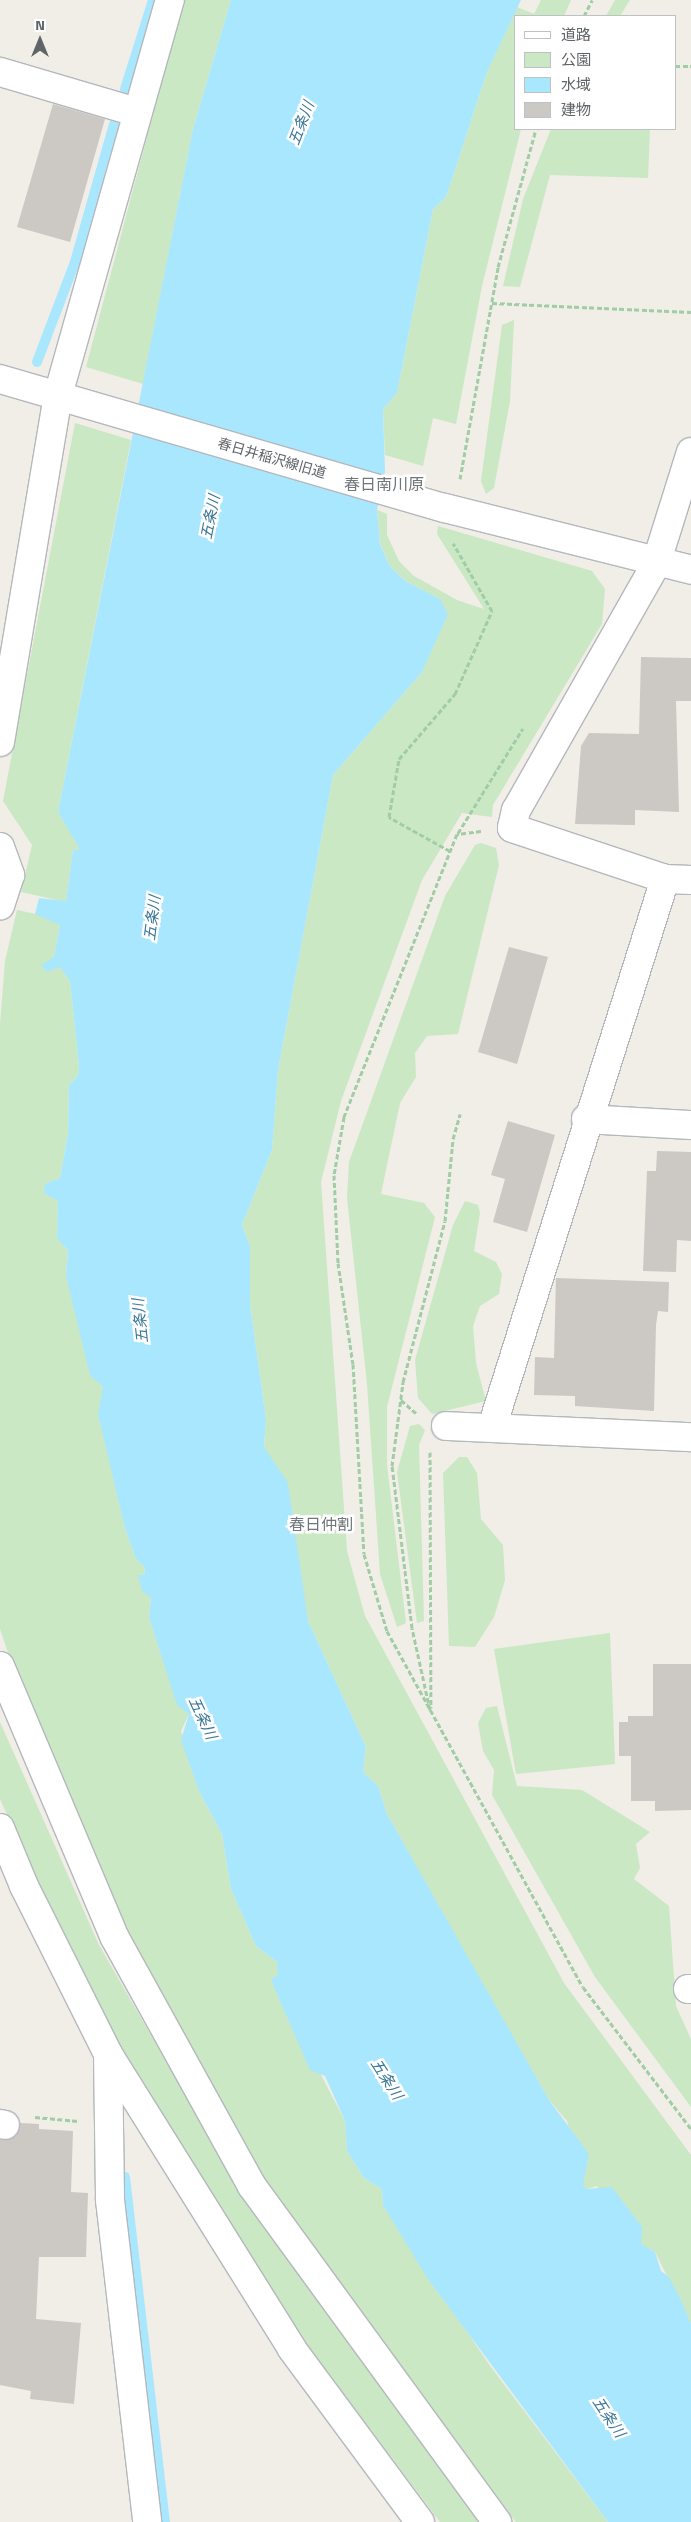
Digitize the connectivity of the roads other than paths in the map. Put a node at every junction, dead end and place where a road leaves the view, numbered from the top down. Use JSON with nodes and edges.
{"nodes":[{"id":1,"x":170,"y":0,"type":"edge"},
{"id":2,"x":0,"y":72,"type":"edge"},
{"id":3,"x":136,"y":112,"type":"junction"},
{"id":4,"x":0,"y":379,"type":"edge"},
{"id":5,"x":58,"y":395,"type":"junction"},
{"id":6,"x":691,"y":452,"type":"edge"},
{"id":7,"x":656,"y":564,"type":"junction"},
{"id":8,"x":691,"y":570,"type":"edge"},
{"id":9,"x":9,"y":630,"type":"edge"},
{"id":10,"x":0,"y":742,"type":"edge"},
{"id":11,"x":0,"y":847,"type":"edge"},
{"id":12,"x":3,"y":876,"type":"edge"},
{"id":13,"x":678,"y":879,"type":"edge"},
{"id":14,"x":0,"y":905,"type":"edge"},
{"id":15,"x":586,"y":1119,"type":"junction"},
{"id":16,"x":691,"y":1125,"type":"edge"},
{"id":17,"x":446,"y":1426,"type":"road end"},
{"id":18,"x":492,"y":1428,"type":"junction"},
{"id":19,"x":691,"y":1437,"type":"edge"},
{"id":20,"x":0,"y":1666,"type":"edge"},
{"id":21,"x":0,"y":1828,"type":"edge"},
{"id":22,"x":108,"y":2054,"type":"junction"},
{"id":23,"x":147,"y":2522,"type":"edge"},
{"id":24,"x":420,"y":2522,"type":"edge"},
{"id":25,"x":497,"y":2522,"type":"edge"}],
"edges":[{"from":1,"to":3,"type":"street"},
{"from":2,"to":3,"type":"street"},
{"from":3,"to":5,"type":"street"},
{"from":4,"to":5,"type":"street","name":"春日井稲沢線旧道"},
{"from":5,"to":7,"type":"street","name":"春日井稲沢線旧道"},
{"from":5,"to":9,"type":"street"},
{"from":6,"to":7,"type":"street"},
{"from":7,"to":8,"type":"street","name":"春日井稲沢線旧道"},
{"from":7,"to":13,"type":"street"},
{"from":9,"to":10,"type":"street"},
{"from":11,"to":12,"type":"street"},
{"from":12,"to":14,"type":"street"},
{"from":13,"to":15,"type":"street"},
{"from":15,"to":16,"type":"street"},
{"from":15,"to":18,"type":"street"},
{"from":17,"to":18,"type":"street"},
{"from":18,"to":19,"type":"street"},
{"from":20,"to":25,"type":"street"},
{"from":21,"to":22,"type":"street"},
{"from":22,"to":23,"type":"street"},
{"from":22,"to":24,"type":"street"}]}
